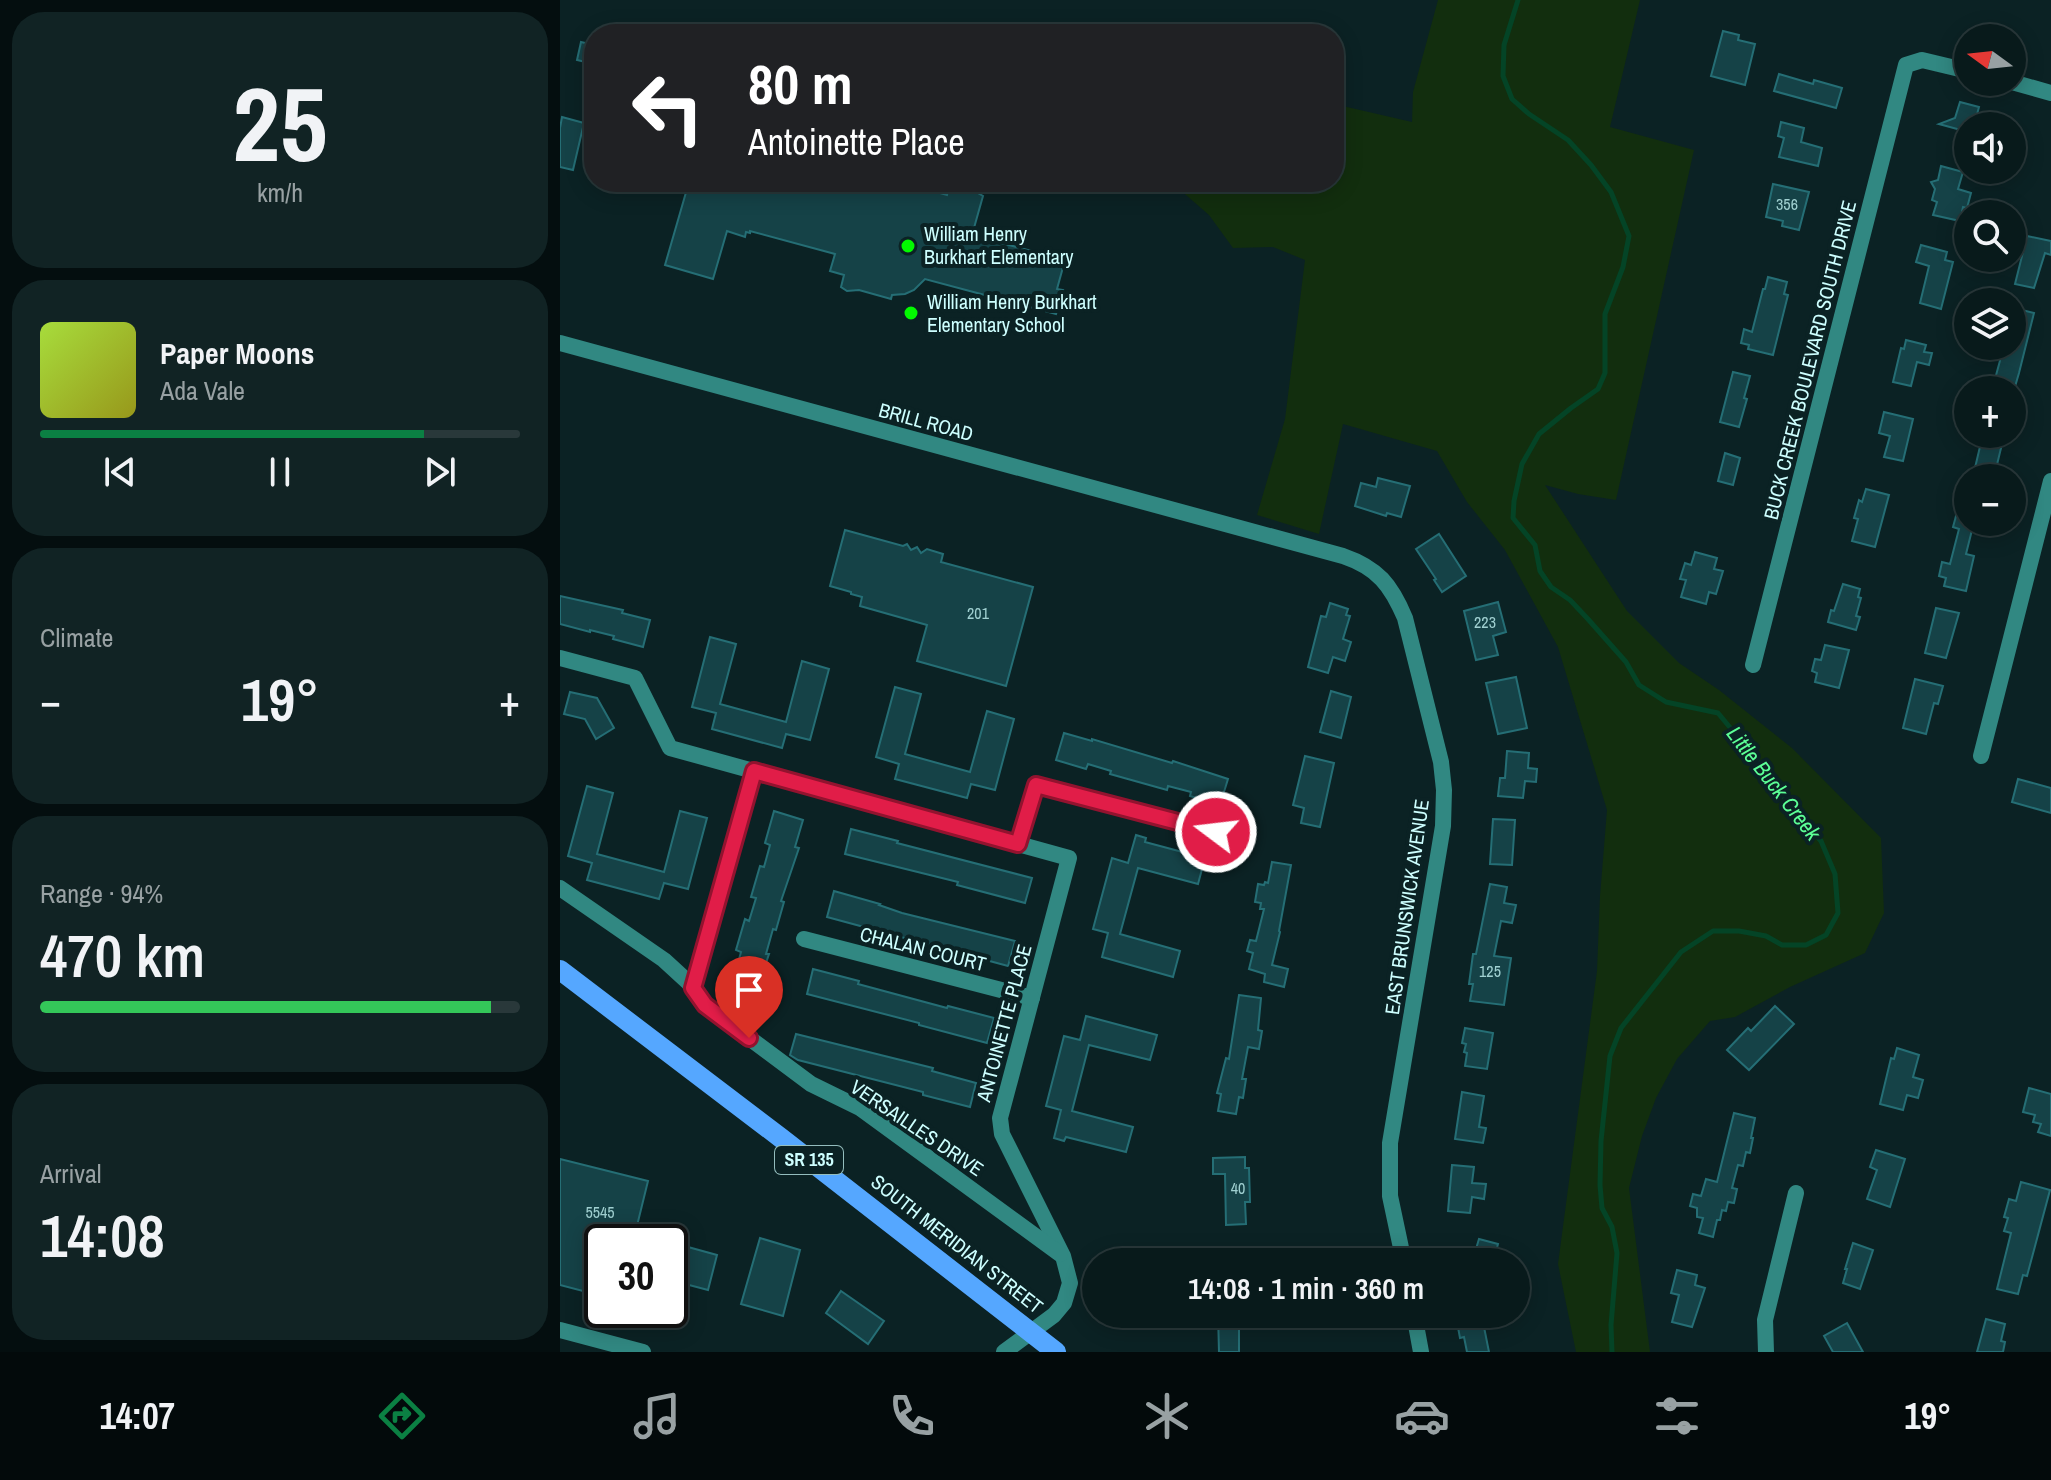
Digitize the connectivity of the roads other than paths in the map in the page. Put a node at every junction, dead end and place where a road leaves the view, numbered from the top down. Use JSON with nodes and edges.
{"nodes":[{"id":1,"x":1954,"y":68,"type":"edge"},
{"id":2,"x":2026,"y":86,"type":"edge"},
{"id":3,"x":2051,"y":93,"type":"edge"},
{"id":4,"x":560,"y":343,"type":"edge"},
{"id":5,"x":2051,"y":481,"type":"edge"},
{"id":6,"x":1282,"y":540,"type":"joint"},
{"id":7,"x":560,"y":658,"type":"edge"},
{"id":8,"x":1753,"y":665,"type":"dead end"},
{"id":9,"x":1981,"y":756,"type":"dead end"},
{"id":10,"x":754,"y":771,"type":"junction"},
{"id":11,"x":1216,"y":832,"type":"dead end"},
{"id":12,"x":1018,"y":844,"type":"junction"},
{"id":13,"x":560,"y":888,"type":"edge"},
{"id":14,"x":804,"y":939,"type":"dead end"},
{"id":15,"x":560,"y":970,"type":"edge"},
{"id":16,"x":693,"y":988,"type":"junction"},
{"id":17,"x":1032,"y":998,"type":"junction"},
{"id":18,"x":1796,"y":1193,"type":"dead end"},
{"id":19,"x":1401,"y":1248,"type":"edge"},
{"id":20,"x":1063,"y":1256,"type":"junction"},
{"id":21,"x":1417,"y":1328,"type":"edge"},
{"id":22,"x":560,"y":1330,"type":"edge"},
{"id":23,"x":1032,"y":1333,"type":"junction"},
{"id":24,"x":643,"y":1352,"type":"edge"},
{"id":25,"x":1004,"y":1352,"type":"edge"},
{"id":26,"x":1056,"y":1352,"type":"edge"},
{"id":27,"x":1421,"y":1352,"type":"edge"},
{"id":28,"x":1766,"y":1352,"type":"edge"}],
"edges":[{"from":1,"to":8,"type":"street","name":"BUCK CREEK BOULEVARD SOUTH DRIVE"},
{"from":2,"to":3,"type":"street"},
{"from":4,"to":6,"type":"street","name":"BRILL ROAD"},
{"from":5,"to":9,"type":"street"},
{"from":6,"to":19,"type":"street","name":"EAST BRUNSWICK AVENUE"},
{"from":7,"to":10,"type":"street"},
{"from":10,"to":12,"type":"street"},
{"from":10,"to":16,"type":"street"},
{"from":11,"to":12,"type":"street"},
{"from":12,"to":17,"type":"street","name":"ANTOINETTE PLACE"},
{"from":13,"to":16,"type":"street","name":"VERSAILLES DRIVE"},
{"from":14,"to":17,"type":"street","name":"CHALAN COURT"},
{"from":15,"to":23,"type":"main road","name":"SOUTH MERIDIAN STREET","number":"SR 135"},
{"from":16,"to":20,"type":"street","name":"VERSAILLES DRIVE"},
{"from":17,"to":20,"type":"street","name":"ANTOINETTE PLACE"},
{"from":18,"to":28,"type":"street"},
{"from":20,"to":23,"type":"street","name":"ANTOINETTE PLACE"},
{"from":21,"to":27,"type":"street"},
{"from":22,"to":24,"type":"street"},
{"from":23,"to":25,"type":"street"},
{"from":23,"to":26,"type":"main road","name":"SOUTH MERIDIAN STREET","number":"SR 135"}]}
